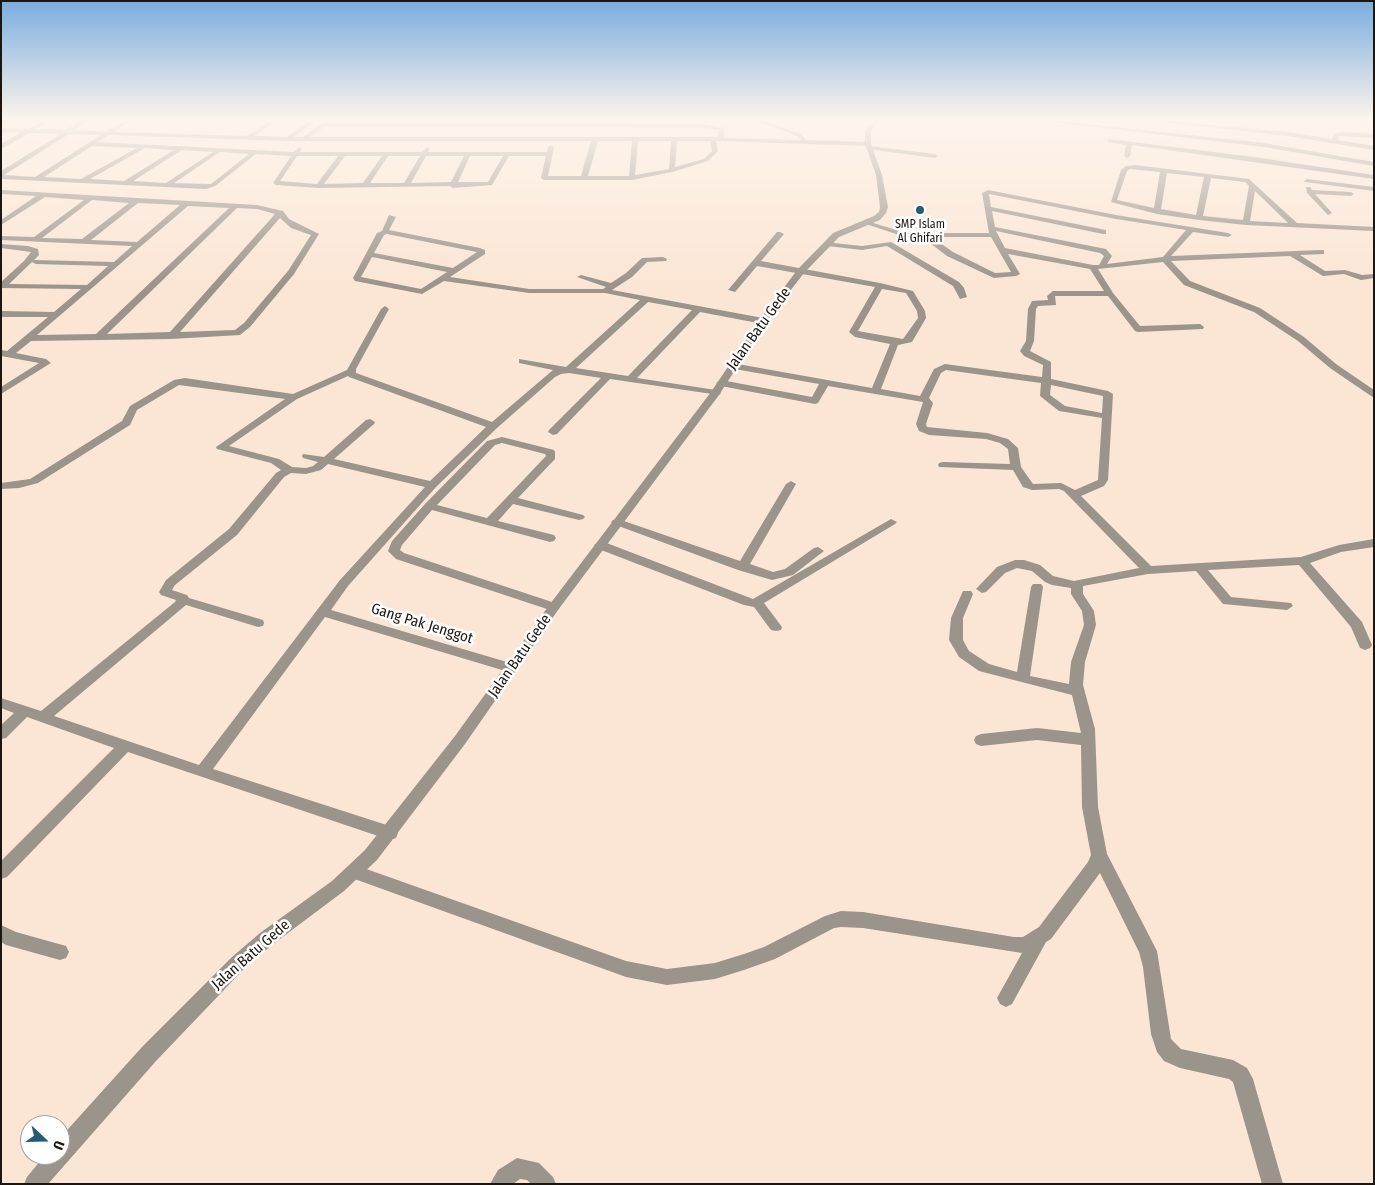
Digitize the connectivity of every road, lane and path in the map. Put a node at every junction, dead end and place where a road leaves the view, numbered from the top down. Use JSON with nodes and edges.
{"nodes":[{"id":1,"x":44,"y":174,"type":"edge"},
{"id":2,"x":95,"y":174,"type":"edge"},
{"id":3,"x":140,"y":174,"type":"edge"},
{"id":4,"x":183,"y":174,"type":"edge"},
{"id":5,"x":226,"y":174,"type":"edge"},
{"id":6,"x":282,"y":174,"type":"edge"},
{"id":7,"x":328,"y":174,"type":"edge"},
{"id":8,"x":373,"y":174,"type":"edge"},
{"id":9,"x":413,"y":174,"type":"edge"},
{"id":10,"x":458,"y":174,"type":"edge"},
{"id":11,"x":497,"y":174,"type":"edge"},
{"id":12,"x":545,"y":174,"type":"edge"},
{"id":13,"x":585,"y":174,"type":"edge"},
{"id":14,"x":632,"y":174,"type":"edge"},
{"id":15,"x":650,"y":174,"type":"edge"},
{"id":16,"x":879,"y":174,"type":"edge"},
{"id":17,"x":1124,"y":174,"type":"edge"},
{"id":18,"x":1163,"y":174,"type":"edge"},
{"id":19,"x":1196,"y":174,"type":"edge"},
{"id":20,"x":1305,"y":174,"type":"edge"},
{"id":21,"x":1353,"y":174,"type":"edge"},
{"id":22,"x":1,"y":176,"type":"edge"},
{"id":23,"x":1208,"y":176,"type":"junction"},
{"id":24,"x":1374,"y":177,"type":"edge"},
{"id":25,"x":584,"y":178,"type":"junction"},
{"id":26,"x":632,"y":178,"type":"junction"},
{"id":27,"x":36,"y":179,"type":"junction"},
{"id":28,"x":1306,"y":181,"type":"junction"},
{"id":29,"x":82,"y":182,"type":"junction"},
{"id":30,"x":124,"y":184,"type":"junction"},
{"id":31,"x":166,"y":186,"type":"junction"},
{"id":32,"x":319,"y":186,"type":"junction"},
{"id":33,"x":365,"y":186,"type":"junction"},
{"id":34,"x":406,"y":186,"type":"junction"},
{"id":35,"x":453,"y":186,"type":"junction"},
{"id":36,"x":1252,"y":186,"type":"junction"},
{"id":37,"x":1374,"y":189,"type":"edge"},
{"id":38,"x":1,"y":192,"type":"edge"},
{"id":39,"x":1309,"y":192,"type":"junction"},
{"id":40,"x":43,"y":195,"type":"junction"},
{"id":41,"x":1374,"y":196,"type":"edge"},
{"id":42,"x":92,"y":198,"type":"junction"},
{"id":43,"x":136,"y":200,"type":"junction"},
{"id":44,"x":186,"y":204,"type":"junction"},
{"id":45,"x":235,"y":206,"type":"junction"},
{"id":46,"x":988,"y":208,"type":"junction"},
{"id":47,"x":1158,"y":212,"type":"junction"},
{"id":48,"x":280,"y":213,"type":"junction"},
{"id":49,"x":1328,"y":213,"type":"dead end"},
{"id":50,"x":392,"y":217,"type":"dead end"},
{"id":51,"x":1198,"y":218,"type":"junction"},
{"id":52,"x":867,"y":222,"type":"junction"},
{"id":53,"x":1,"y":223,"type":"edge"},
{"id":54,"x":1246,"y":223,"type":"junction"},
{"id":55,"x":1295,"y":225,"type":"junction"},
{"id":56,"x":1374,"y":229,"type":"edge"},
{"id":57,"x":1190,"y":230,"type":"junction"},
{"id":58,"x":385,"y":232,"type":"junction"},
{"id":59,"x":992,"y":232,"type":"junction"},
{"id":60,"x":1103,"y":232,"type":"dead end"},
{"id":61,"x":780,"y":234,"type":"dead end"},
{"id":62,"x":924,"y":235,"type":"junction"},
{"id":63,"x":1228,"y":235,"type":"dead end"},
{"id":64,"x":1,"y":238,"type":"edge"},
{"id":65,"x":38,"y":238,"type":"junction"},
{"id":66,"x":83,"y":242,"type":"junction"},
{"id":67,"x":139,"y":244,"type":"junction"},
{"id":68,"x":828,"y":244,"type":"junction"},
{"id":69,"x":1,"y":246,"type":"edge"},
{"id":70,"x":1001,"y":250,"type":"junction"},
{"id":71,"x":1321,"y":252,"type":"dead end"},
{"id":72,"x":370,"y":254,"type":"junction"},
{"id":73,"x":1293,"y":254,"type":"junction"},
{"id":74,"x":663,"y":259,"type":"dead end"},
{"id":75,"x":1165,"y":259,"type":"junction"},
{"id":76,"x":36,"y":262,"type":"dead end"},
{"id":77,"x":756,"y":263,"type":"junction"},
{"id":78,"x":115,"y":264,"type":"junction"},
{"id":79,"x":1097,"y":267,"type":"junction"},
{"id":80,"x":456,"y":271,"type":"junction"},
{"id":81,"x":802,"y":271,"type":"junction"},
{"id":82,"x":1374,"y":276,"type":"edge"},
{"id":83,"x":581,"y":277,"type":"dead end"},
{"id":84,"x":445,"y":279,"type":"junction"},
{"id":85,"x":880,"y":285,"type":"junction"},
{"id":86,"x":5,"y":286,"type":"edge"},
{"id":87,"x":87,"y":287,"type":"junction"},
{"id":88,"x":609,"y":288,"type":"junction"},
{"id":89,"x":732,"y":290,"type":"dead end"},
{"id":90,"x":1110,"y":294,"type":"junction"},
{"id":91,"x":963,"y":296,"type":"dead end"},
{"id":92,"x":646,"y":298,"type":"junction"},
{"id":93,"x":698,"y":308,"type":"junction"},
{"id":94,"x":385,"y":309,"type":"dead end"},
{"id":95,"x":1,"y":314,"type":"edge"},
{"id":96,"x":56,"y":315,"type":"junction"},
{"id":97,"x":763,"y":321,"type":"junction"},
{"id":98,"x":1200,"y":327,"type":"dead end"},
{"id":99,"x":171,"y":336,"type":"junction"},
{"id":100,"x":98,"y":337,"type":"junction"},
{"id":101,"x":31,"y":338,"type":"junction"},
{"id":102,"x":895,"y":342,"type":"junction"},
{"id":103,"x":6,"y":353,"type":"edge"},
{"id":104,"x":522,"y":361,"type":"dead end"},
{"id":105,"x":732,"y":366,"type":"junction"},
{"id":106,"x":566,"y":370,"type":"junction"},
{"id":107,"x":350,"y":372,"type":"junction"},
{"id":108,"x":607,"y":377,"type":"junction"},
{"id":109,"x":630,"y":380,"type":"junction"},
{"id":110,"x":1047,"y":381,"type":"junction"},
{"id":111,"x":825,"y":382,"type":"junction"},
{"id":112,"x":718,"y":388,"type":"junction"},
{"id":113,"x":1,"y":391,"type":"edge"},
{"id":114,"x":876,"y":391,"type":"junction"},
{"id":115,"x":1374,"y":395,"type":"edge"},
{"id":116,"x":294,"y":397,"type":"junction"},
{"id":117,"x":923,"y":399,"type":"junction"},
{"id":118,"x":1106,"y":416,"type":"junction"},
{"id":119,"x":370,"y":422,"type":"dead end"},
{"id":120,"x":493,"y":426,"type":"junction"},
{"id":121,"x":553,"y":432,"type":"dead end"},
{"id":122,"x":307,"y":456,"type":"dead end"},
{"id":123,"x":326,"y":460,"type":"junction"},
{"id":124,"x":943,"y":465,"type":"dead end"},
{"id":125,"x":1016,"y":467,"type":"junction"},
{"id":126,"x":289,"y":470,"type":"junction"},
{"id":127,"x":791,"y":484,"type":"dead end"},
{"id":128,"x":432,"y":485,"type":"junction"},
{"id":129,"x":1,"y":486,"type":"edge"},
{"id":130,"x":1073,"y":495,"type":"junction"},
{"id":131,"x":511,"y":500,"type":"junction"},
{"id":132,"x":429,"y":506,"type":"junction"},
{"id":133,"x":579,"y":517,"type":"dead end"},
{"id":134,"x":490,"y":522,"type":"junction"},
{"id":135,"x":617,"y":522,"type":"junction"},
{"id":136,"x":891,"y":522,"type":"dead end"},
{"id":137,"x":550,"y":538,"type":"dead end"},
{"id":138,"x":1374,"y":543,"type":"edge"},
{"id":139,"x":600,"y":545,"type":"junction"},
{"id":140,"x":818,"y":551,"type":"dead end"},
{"id":141,"x":1302,"y":561,"type":"junction"},
{"id":142,"x":742,"y":567,"type":"junction"},
{"id":143,"x":1199,"y":567,"type":"junction"},
{"id":144,"x":1148,"y":570,"type":"junction"},
{"id":145,"x":1078,"y":585,"type":"junction"},
{"id":146,"x":1037,"y":587,"type":"dead end"},
{"id":147,"x":982,"y":589,"type":"dead end"},
{"id":148,"x":967,"y":594,"type":"dead end"},
{"id":149,"x":183,"y":600,"type":"junction"},
{"id":150,"x":757,"y":602,"type":"junction"},
{"id":151,"x":1286,"y":606,"type":"dead end"},
{"id":152,"x":554,"y":607,"type":"junction"},
{"id":153,"x":323,"y":612,"type":"junction"},
{"id":154,"x":258,"y":623,"type":"dead end"},
{"id":155,"x":776,"y":627,"type":"dead end"},
{"id":156,"x":1364,"y":645,"type":"dead end"},
{"id":157,"x":512,"y":668,"type":"junction"},
{"id":158,"x":1023,"y":679,"type":"junction"},
{"id":159,"x":1078,"y":691,"type":"junction"},
{"id":160,"x":1,"y":703,"type":"edge"},
{"id":161,"x":24,"y":712,"type":"junction"},
{"id":162,"x":43,"y":718,"type":"junction"},
{"id":163,"x":1,"y":734,"type":"edge"},
{"id":164,"x":981,"y":740,"type":"dead end"},
{"id":165,"x":1089,"y":740,"type":"junction"},
{"id":166,"x":125,"y":746,"type":"junction"},
{"id":167,"x":202,"y":772,"type":"junction"},
{"id":168,"x":390,"y":833,"type":"junction"},
{"id":169,"x":1099,"y":854,"type":"junction"},
{"id":170,"x":1,"y":872,"type":"edge"},
{"id":171,"x":355,"y":872,"type":"junction"},
{"id":172,"x":1,"y":933,"type":"edge"},
{"id":173,"x":1040,"y":938,"type":"junction"},
{"id":174,"x":60,"y":952,"type":"dead end"},
{"id":175,"x":1006,"y":998,"type":"dead end"},
{"id":176,"x":70,"y":1142,"type":"edge"},
{"id":177,"x":50,"y":1165,"type":"edge"},
{"id":178,"x":34,"y":1184,"type":"edge"},
{"id":179,"x":500,"y":1184,"type":"edge"},
{"id":180,"x":546,"y":1184,"type":"edge"},
{"id":181,"x":1273,"y":1184,"type":"edge"}],
"edges":[{"from":1,"to":27,"type":"street"},
{"from":2,"to":29,"type":"street"},
{"from":3,"to":30,"type":"street"},
{"from":4,"to":31,"type":"street"},
{"from":5,"to":31,"type":"street"},
{"from":6,"to":32,"type":"street"},
{"from":7,"to":32,"type":"street"},
{"from":8,"to":33,"type":"street"},
{"from":9,"to":34,"type":"street"},
{"from":10,"to":35,"type":"street"},
{"from":11,"to":35,"type":"street"},
{"from":12,"to":25,"type":"street"},
{"from":13,"to":25,"type":"street"},
{"from":14,"to":26,"type":"street"},
{"from":15,"to":26,"type":"street"},
{"from":16,"to":52,"type":"street","name":"Jalan Batu Gede"},
{"from":17,"to":47,"type":"street"},
{"from":18,"to":47,"type":"street"},
{"from":19,"to":23,"type":"street"},
{"from":20,"to":28,"type":"street"},
{"from":21,"to":24,"type":"street"},
{"from":22,"to":27,"type":"street"},
{"from":23,"to":36,"type":"street"},
{"from":23,"to":51,"type":"street"},
{"from":25,"to":26,"type":"street"},
{"from":27,"to":29,"type":"street"},
{"from":28,"to":37,"type":"street"},
{"from":28,"to":39,"type":"street"},
{"from":29,"to":30,"type":"street"},
{"from":30,"to":31,"type":"street"},
{"from":32,"to":33,"type":"street"},
{"from":33,"to":34,"type":"street"},
{"from":34,"to":35,"type":"street"},
{"from":36,"to":54,"type":"street"},
{"from":36,"to":55,"type":"street"},
{"from":38,"to":40,"type":"street"},
{"from":39,"to":41,"type":"street"},
{"from":39,"to":49,"type":"street"},
{"from":40,"to":42,"type":"street"},
{"from":40,"to":53,"type":"street"},
{"from":42,"to":43,"type":"street"},
{"from":42,"to":65,"type":"street"},
{"from":43,"to":44,"type":"street"},
{"from":43,"to":66,"type":"street"},
{"from":44,"to":45,"type":"street"},
{"from":44,"to":67,"type":"street"},
{"from":45,"to":48,"type":"street"},
{"from":45,"to":100,"type":"street"},
{"from":46,"to":57,"type":"street"},
{"from":46,"to":59,"type":"street"},
{"from":46,"to":60,"type":"street"},
{"from":47,"to":51,"type":"street"},
{"from":48,"to":99,"type":"street"},
{"from":48,"to":99,"type":"street"},
{"from":50,"to":58,"type":"street"},
{"from":51,"to":54,"type":"street"},
{"from":52,"to":62,"type":"street"},
{"from":52,"to":68,"type":"street","name":"Jalan Batu Gede"},
{"from":54,"to":55,"type":"street"},
{"from":55,"to":56,"type":"street"},
{"from":57,"to":63,"type":"street"},
{"from":57,"to":75,"type":"street"},
{"from":58,"to":72,"type":"street"},
{"from":58,"to":80,"type":"street"},
{"from":59,"to":62,"type":"street"},
{"from":59,"to":70,"type":"street"},
{"from":59,"to":79,"type":"street"},
{"from":61,"to":77,"type":"street"},
{"from":62,"to":70,"type":"street"},
{"from":64,"to":65,"type":"street"},
{"from":65,"to":66,"type":"street"},
{"from":66,"to":67,"type":"street"},
{"from":67,"to":78,"type":"street"},
{"from":68,"to":81,"type":"street","name":"Jalan Batu Gede"},
{"from":68,"to":91,"type":"street"},
{"from":69,"to":86,"type":"street"},
{"from":70,"to":79,"type":"street"},
{"from":71,"to":73,"type":"street"},
{"from":72,"to":80,"type":"street"},
{"from":72,"to":84,"type":"street"},
{"from":73,"to":75,"type":"street"},
{"from":73,"to":82,"type":"street"},
{"from":74,"to":88,"type":"street"},
{"from":75,"to":79,"type":"street"},
{"from":75,"to":115,"type":"street"},
{"from":76,"to":78,"type":"street"},
{"from":77,"to":81,"type":"street"},
{"from":77,"to":89,"type":"street"},
{"from":78,"to":87,"type":"street"},
{"from":79,"to":90,"type":"street"},
{"from":80,"to":84,"type":"street"},
{"from":81,"to":85,"type":"street"},
{"from":81,"to":97,"type":"street","name":"Jalan Batu Gede"},
{"from":83,"to":88,"type":"street"},
{"from":84,"to":88,"type":"street"},
{"from":85,"to":102,"type":"street"},
{"from":85,"to":102,"type":"street"},
{"from":86,"to":87,"type":"street"},
{"from":87,"to":96,"type":"street"},
{"from":88,"to":92,"type":"street"},
{"from":90,"to":98,"type":"street"},
{"from":90,"to":110,"type":"street"},
{"from":92,"to":93,"type":"street"},
{"from":92,"to":106,"type":"street"},
{"from":93,"to":97,"type":"street"},
{"from":93,"to":109,"type":"street"},
{"from":94,"to":107,"type":"street"},
{"from":95,"to":96,"type":"street"},
{"from":96,"to":101,"type":"street"},
{"from":97,"to":105,"type":"street","name":"Jalan Batu Gede"},
{"from":99,"to":100,"type":"street"},
{"from":100,"to":101,"type":"street"},
{"from":101,"to":103,"type":"street"},
{"from":102,"to":114,"type":"street"},
{"from":103,"to":113,"type":"street"},
{"from":104,"to":106,"type":"street"},
{"from":105,"to":111,"type":"street"},
{"from":105,"to":112,"type":"street","name":"Jalan Batu Gede"},
{"from":106,"to":108,"type":"street"},
{"from":106,"to":120,"type":"street"},
{"from":107,"to":116,"type":"street"},
{"from":107,"to":120,"type":"street"},
{"from":108,"to":109,"type":"street"},
{"from":108,"to":121,"type":"street"},
{"from":109,"to":112,"type":"street"},
{"from":110,"to":117,"type":"street"},
{"from":110,"to":118,"type":"street"},
{"from":110,"to":118,"type":"street"},
{"from":111,"to":112,"type":"street"},
{"from":111,"to":114,"type":"street"},
{"from":112,"to":135,"type":"street","name":"Jalan Batu Gede"},
{"from":114,"to":117,"type":"street"},
{"from":116,"to":126,"type":"street"},
{"from":116,"to":129,"type":"street"},
{"from":117,"to":125,"type":"street"},
{"from":118,"to":130,"type":"street"},
{"from":119,"to":123,"type":"street"},
{"from":120,"to":128,"type":"street"},
{"from":122,"to":123,"type":"street"},
{"from":123,"to":126,"type":"street"},
{"from":123,"to":128,"type":"street"},
{"from":124,"to":125,"type":"street"},
{"from":125,"to":130,"type":"street"},
{"from":126,"to":149,"type":"street"},
{"from":127,"to":142,"type":"street"},
{"from":128,"to":153,"type":"street"},
{"from":130,"to":144,"type":"street"},
{"from":131,"to":132,"type":"street"},
{"from":131,"to":133,"type":"street"},
{"from":131,"to":134,"type":"street"},
{"from":132,"to":134,"type":"street"},
{"from":132,"to":152,"type":"street"},
{"from":134,"to":137,"type":"street"},
{"from":135,"to":139,"type":"street","name":"Jalan Batu Gede"},
{"from":135,"to":142,"type":"street"},
{"from":136,"to":150,"type":"street"},
{"from":138,"to":141,"type":"street"},
{"from":139,"to":150,"type":"street"},
{"from":139,"to":152,"type":"street","name":"Jalan Batu Gede"},
{"from":140,"to":142,"type":"street"},
{"from":141,"to":143,"type":"street"},
{"from":141,"to":156,"type":"street"},
{"from":143,"to":144,"type":"street"},
{"from":143,"to":151,"type":"street"},
{"from":144,"to":145,"type":"street"},
{"from":145,"to":147,"type":"street"},
{"from":145,"to":159,"type":"street"},
{"from":146,"to":158,"type":"street"},
{"from":148,"to":158,"type":"street"},
{"from":149,"to":154,"type":"street"},
{"from":149,"to":162,"type":"street"},
{"from":150,"to":155,"type":"street"},
{"from":152,"to":157,"type":"street","name":"Jalan Batu Gede"},
{"from":153,"to":157,"type":"street","name":"Gang Pak Jenggot"},
{"from":153,"to":167,"type":"street"},
{"from":157,"to":168,"type":"street","name":"Jalan Batu Gede"},
{"from":158,"to":159,"type":"street"},
{"from":159,"to":165,"type":"street"},
{"from":160,"to":161,"type":"street"},
{"from":161,"to":162,"type":"street"},
{"from":161,"to":163,"type":"street"},
{"from":162,"to":166,"type":"street"},
{"from":164,"to":165,"type":"street"},
{"from":165,"to":169,"type":"street"},
{"from":166,"to":167,"type":"street"},
{"from":166,"to":170,"type":"street"},
{"from":167,"to":168,"type":"street"},
{"from":168,"to":171,"type":"street","name":"Jalan Batu Gede"},
{"from":169,"to":173,"type":"street"},
{"from":169,"to":181,"type":"street"},
{"from":171,"to":173,"type":"street"},
{"from":171,"to":176,"type":"street","name":"Jalan Batu Gede"},
{"from":172,"to":174,"type":"street"},
{"from":173,"to":175,"type":"street"},
{"from":177,"to":178,"type":"street","name":"Jalan Batu Gede"},
{"from":179,"to":180,"type":"street"}]}
